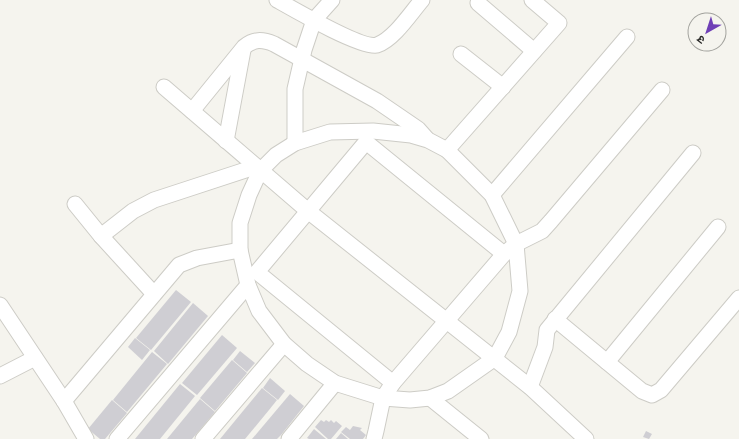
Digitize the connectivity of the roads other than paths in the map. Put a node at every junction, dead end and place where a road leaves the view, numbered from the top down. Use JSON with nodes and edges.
{"nodes":[{"id":1,"x":277,"y":0,"type":"edge"},
{"id":2,"x":332,"y":0,"type":"edge"},
{"id":3,"x":422,"y":0,"type":"edge"},
{"id":4,"x":532,"y":0,"type":"edge"},
{"id":5,"x":478,"y":3,"type":"dead end"},
{"id":6,"x":314,"y":20,"type":"junction"},
{"id":7,"x":627,"y":37,"type":"dead end"},
{"id":8,"x":244,"y":47,"type":"junction"},
{"id":9,"x":534,"y":51,"type":"junction"},
{"id":10,"x":461,"y":54,"type":"dead end"},
{"id":11,"x":302,"y":59,"type":"junction"},
{"id":12,"x":164,"y":87,"type":"dead end"},
{"id":13,"x":503,"y":88,"type":"junction"},
{"id":14,"x":662,"y":90,"type":"dead end"},
{"id":15,"x":192,"y":111,"type":"junction"},
{"id":16,"x":428,"y":140,"type":"junction"},
{"id":17,"x":226,"y":141,"type":"junction"},
{"id":18,"x":295,"y":143,"type":"junction"},
{"id":19,"x":447,"y":150,"type":"junction"},
{"id":20,"x":693,"y":153,"type":"dead end"},
{"id":21,"x":258,"y":169,"type":"junction"},
{"id":22,"x":492,"y":195,"type":"junction"},
{"id":23,"x":75,"y":204,"type":"dead end"},
{"id":24,"x":308,"y":211,"type":"junction"},
{"id":25,"x":718,"y":226,"type":"dead end"},
{"id":26,"x":101,"y":236,"type":"junction"},
{"id":27,"x":516,"y":244,"type":"junction"},
{"id":28,"x":240,"y":250,"type":"junction"},
{"id":29,"x":504,"y":254,"type":"junction"},
{"id":30,"x":248,"y":285,"type":"junction"},
{"id":31,"x":154,"y":294,"type":"junction"},
{"id":32,"x":739,"y":298,"type":"edge"},
{"id":33,"x":0,"y":305,"type":"edge"},
{"id":34,"x":555,"y":318,"type":"junction"},
{"id":35,"x":448,"y":320,"type":"junction"},
{"id":36,"x":284,"y":344,"type":"junction"},
{"id":37,"x":35,"y":358,"type":"junction"},
{"id":38,"x":495,"y":358,"type":"junction"},
{"id":39,"x":607,"y":362,"type":"junction"},
{"id":40,"x":0,"y":376,"type":"edge"},
{"id":41,"x":335,"y":383,"type":"junction"},
{"id":42,"x":393,"y":383,"type":"junction"},
{"id":43,"x":530,"y":387,"type":"junction"},
{"id":44,"x":383,"y":398,"type":"junction"},
{"id":45,"x":430,"y":398,"type":"junction"},
{"id":46,"x":64,"y":401,"type":"junction"},
{"id":47,"x":83,"y":438,"type":"edge"},
{"id":48,"x":117,"y":439,"type":"edge"},
{"id":49,"x":203,"y":439,"type":"edge"},
{"id":50,"x":289,"y":439,"type":"edge"},
{"id":51,"x":374,"y":439,"type":"edge"},
{"id":52,"x":481,"y":439,"type":"edge"},
{"id":53,"x":586,"y":439,"type":"edge"}],
"edges":[{"from":1,"to":6,"type":"street"},
{"from":2,"to":6,"type":"street"},
{"from":3,"to":6,"type":"street"},
{"from":4,"to":9,"type":"street"},
{"from":5,"to":9,"type":"street"},
{"from":6,"to":11,"type":"street"},
{"from":7,"to":22,"type":"street"},
{"from":8,"to":11,"type":"street"},
{"from":8,"to":15,"type":"street"},
{"from":8,"to":17,"type":"street"},
{"from":9,"to":13,"type":"street"},
{"from":10,"to":13,"type":"street"},
{"from":11,"to":16,"type":"street"},
{"from":11,"to":18,"type":"street"},
{"from":12,"to":15,"type":"street"},
{"from":13,"to":19,"type":"street"},
{"from":14,"to":27,"type":"street"},
{"from":15,"to":17,"type":"street"},
{"from":16,"to":18,"type":"street"},
{"from":16,"to":19,"type":"street"},
{"from":17,"to":21,"type":"street"},
{"from":18,"to":21,"type":"street"},
{"from":19,"to":22,"type":"street"},
{"from":20,"to":34,"type":"street"},
{"from":21,"to":24,"type":"street"},
{"from":21,"to":26,"type":"street"},
{"from":21,"to":28,"type":"street"},
{"from":22,"to":27,"type":"street"},
{"from":23,"to":26,"type":"street"},
{"from":24,"to":29,"type":"street"},
{"from":24,"to":35,"type":"street"},
{"from":24,"to":42,"type":"street"},
{"from":25,"to":39,"type":"street"},
{"from":26,"to":31,"type":"street"},
{"from":27,"to":29,"type":"street"},
{"from":27,"to":38,"type":"street"},
{"from":28,"to":30,"type":"street"},
{"from":28,"to":31,"type":"street"},
{"from":29,"to":35,"type":"street"},
{"from":30,"to":36,"type":"street"},
{"from":30,"to":48,"type":"street"},
{"from":31,"to":46,"type":"street"},
{"from":32,"to":39,"type":"street"},
{"from":33,"to":37,"type":"street"},
{"from":34,"to":39,"type":"street"},
{"from":34,"to":43,"type":"street"},
{"from":35,"to":38,"type":"street"},
{"from":35,"to":42,"type":"street"},
{"from":36,"to":41,"type":"street"},
{"from":36,"to":49,"type":"street"},
{"from":37,"to":40,"type":"street"},
{"from":37,"to":46,"type":"street"},
{"from":38,"to":43,"type":"street"},
{"from":38,"to":45,"type":"street"},
{"from":41,"to":44,"type":"street"},
{"from":41,"to":50,"type":"street"},
{"from":42,"to":44,"type":"street"},
{"from":43,"to":53,"type":"street"},
{"from":44,"to":45,"type":"street"},
{"from":44,"to":51,"type":"street"},
{"from":45,"to":52,"type":"street"},
{"from":46,"to":47,"type":"street"}]}
